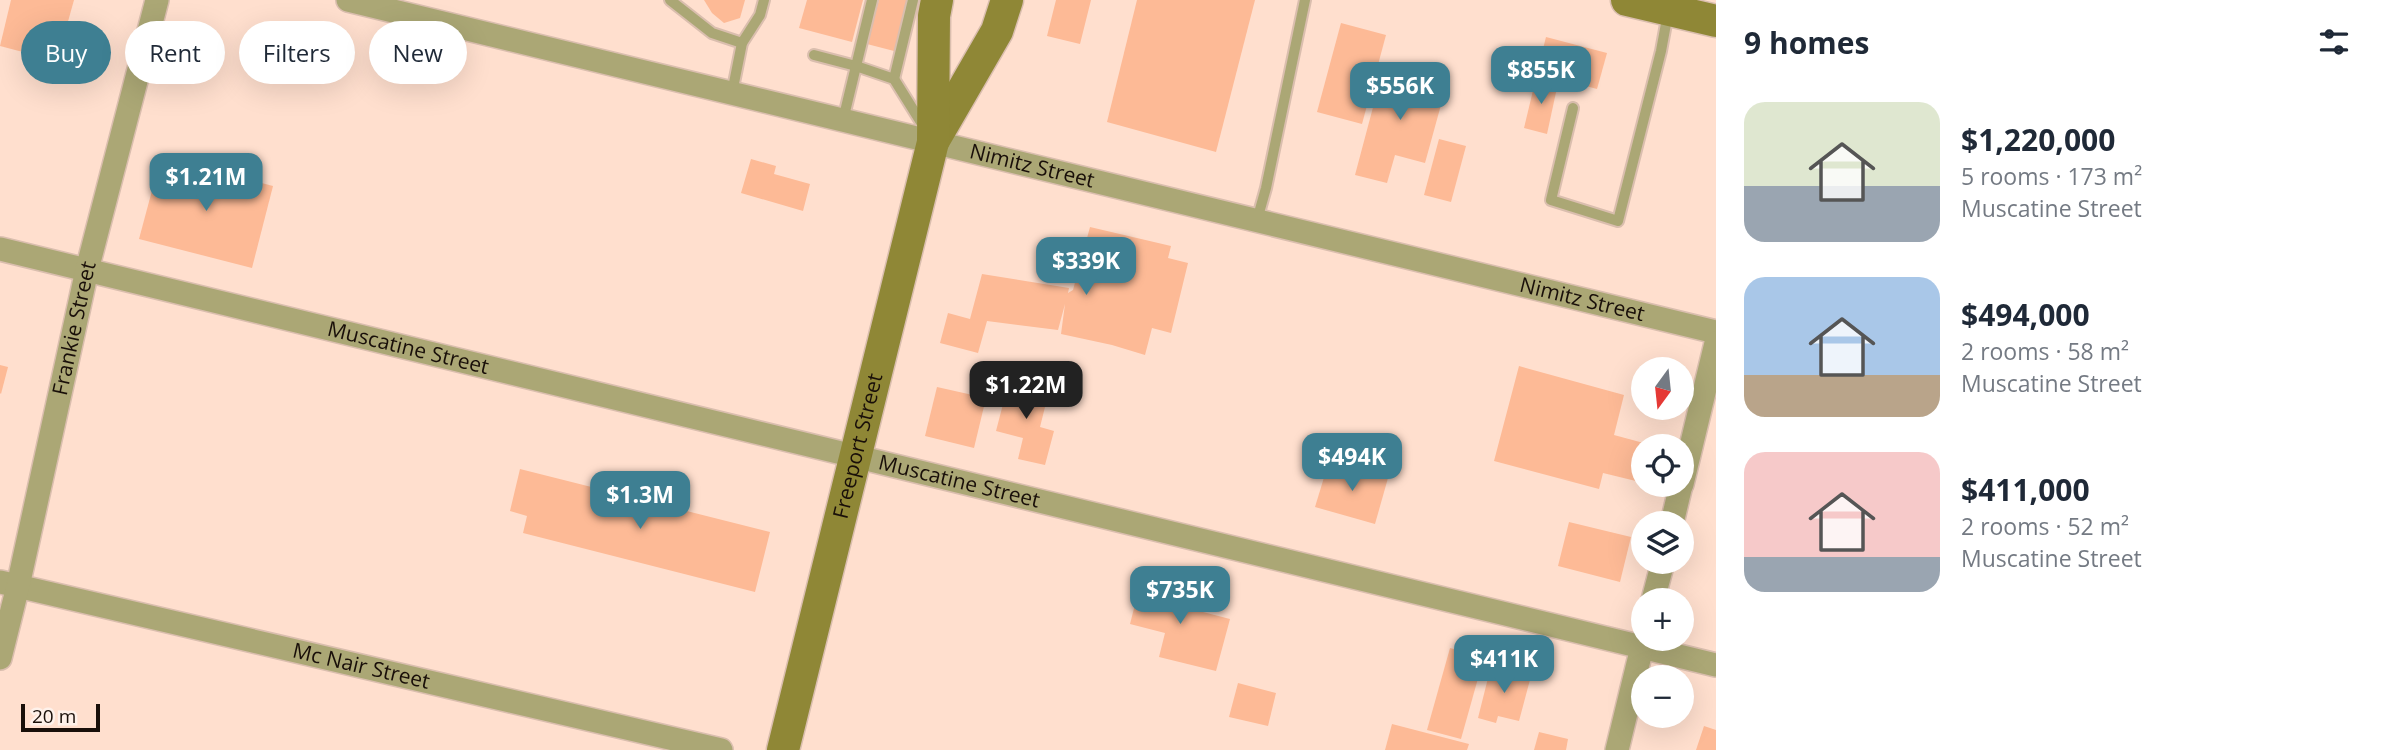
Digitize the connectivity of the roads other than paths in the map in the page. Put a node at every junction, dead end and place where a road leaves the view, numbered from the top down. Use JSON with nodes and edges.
{"nodes":[{"id":1,"x":157,"y":0,"type":"edge"},
{"id":2,"x":348,"y":0,"type":"edge"},
{"id":3,"x":670,"y":0,"type":"edge"},
{"id":4,"x":764,"y":0,"type":"edge"},
{"id":5,"x":872,"y":0,"type":"edge"},
{"id":6,"x":913,"y":0,"type":"edge"},
{"id":7,"x":937,"y":0,"type":"edge"},
{"id":8,"x":1007,"y":0,"type":"edge"},
{"id":9,"x":1305,"y":0,"type":"edge"},
{"id":10,"x":1627,"y":0,"type":"edge"},
{"id":11,"x":1669,"y":10,"type":"junction"},
{"id":12,"x":1716,"y":22,"type":"edge"},
{"id":13,"x":742,"y":43,"type":"junction"},
{"id":14,"x":814,"y":55,"type":"dead end"},
{"id":15,"x":856,"y":66,"type":"junction"},
{"id":16,"x":894,"y":79,"type":"junction"},
{"id":17,"x":732,"y":93,"type":"junction"},
{"id":18,"x":1573,"y":108,"type":"dead end"},
{"id":19,"x":843,"y":120,"type":"junction"},
{"id":20,"x":933,"y":142,"type":"junction"},
{"id":21,"x":1257,"y":220,"type":"junction"},
{"id":22,"x":0,"y":249,"type":"edge"},
{"id":23,"x":87,"y":270,"type":"junction"},
{"id":24,"x":1716,"y":332,"type":"edge"},
{"id":25,"x":1716,"y":343,"type":"edge"},
{"id":26,"x":1694,"y":434,"type":"edge"},
{"id":27,"x":855,"y":457,"type":"junction"},
{"id":28,"x":9,"y":584,"type":"edge"},
{"id":29,"x":1631,"y":640,"type":"edge"},
{"id":30,"x":1641,"y":651,"type":"edge"},
{"id":31,"x":1670,"y":651,"type":"edge"},
{"id":32,"x":0,"y":658,"type":"edge"},
{"id":33,"x":1716,"y":665,"type":"edge"},
{"id":34,"x":721,"y":750,"type":"edge"},
{"id":35,"x":783,"y":750,"type":"edge"},
{"id":36,"x":1617,"y":750,"type":"edge"}],
"edges":[{"from":1,"to":23,"type":"street","name":"Frankie Street"},
{"from":2,"to":17,"type":"street","name":"Nimitz Street"},
{"from":3,"to":13,"type":"lane"},
{"from":4,"to":13,"type":"lane"},
{"from":5,"to":15,"type":"lane"},
{"from":6,"to":16,"type":"lane"},
{"from":7,"to":20,"type":"main road","name":"Freeport Street"},
{"from":8,"to":20,"type":"main road","name":"Freeport Street"},
{"from":9,"to":21,"type":"lane"},
{"from":10,"to":11,"type":"main road"},
{"from":11,"to":12,"type":"main road"},
{"from":11,"to":18,"type":"lane"},
{"from":13,"to":17,"type":"lane"},
{"from":14,"to":15,"type":"lane"},
{"from":15,"to":16,"type":"lane"},
{"from":15,"to":19,"type":"lane"},
{"from":16,"to":20,"type":"lane"},
{"from":17,"to":19,"type":"street","name":"Nimitz Street"},
{"from":19,"to":20,"type":"street","name":"Nimitz Street"},
{"from":20,"to":21,"type":"street","name":"Nimitz Street"},
{"from":20,"to":27,"type":"main road","name":"Freeport Street"},
{"from":21,"to":24,"type":"street","name":"Nimitz Street"},
{"from":22,"to":23,"type":"street","name":"Muscatine Street"},
{"from":23,"to":27,"type":"street","name":"Muscatine Street"},
{"from":23,"to":28,"type":"street","name":"Frankie Street"},
{"from":25,"to":26,"type":"street"},
{"from":27,"to":29,"type":"street","name":"Muscatine Street"},
{"from":27,"to":35,"type":"main road","name":"Freeport Street"},
{"from":28,"to":32,"type":"street","name":"Frankie Street"},
{"from":28,"to":34,"type":"street","name":"Mc Nair Street"},
{"from":30,"to":36,"type":"street"},
{"from":31,"to":33,"type":"street","name":"Muscatine Street"}]}
